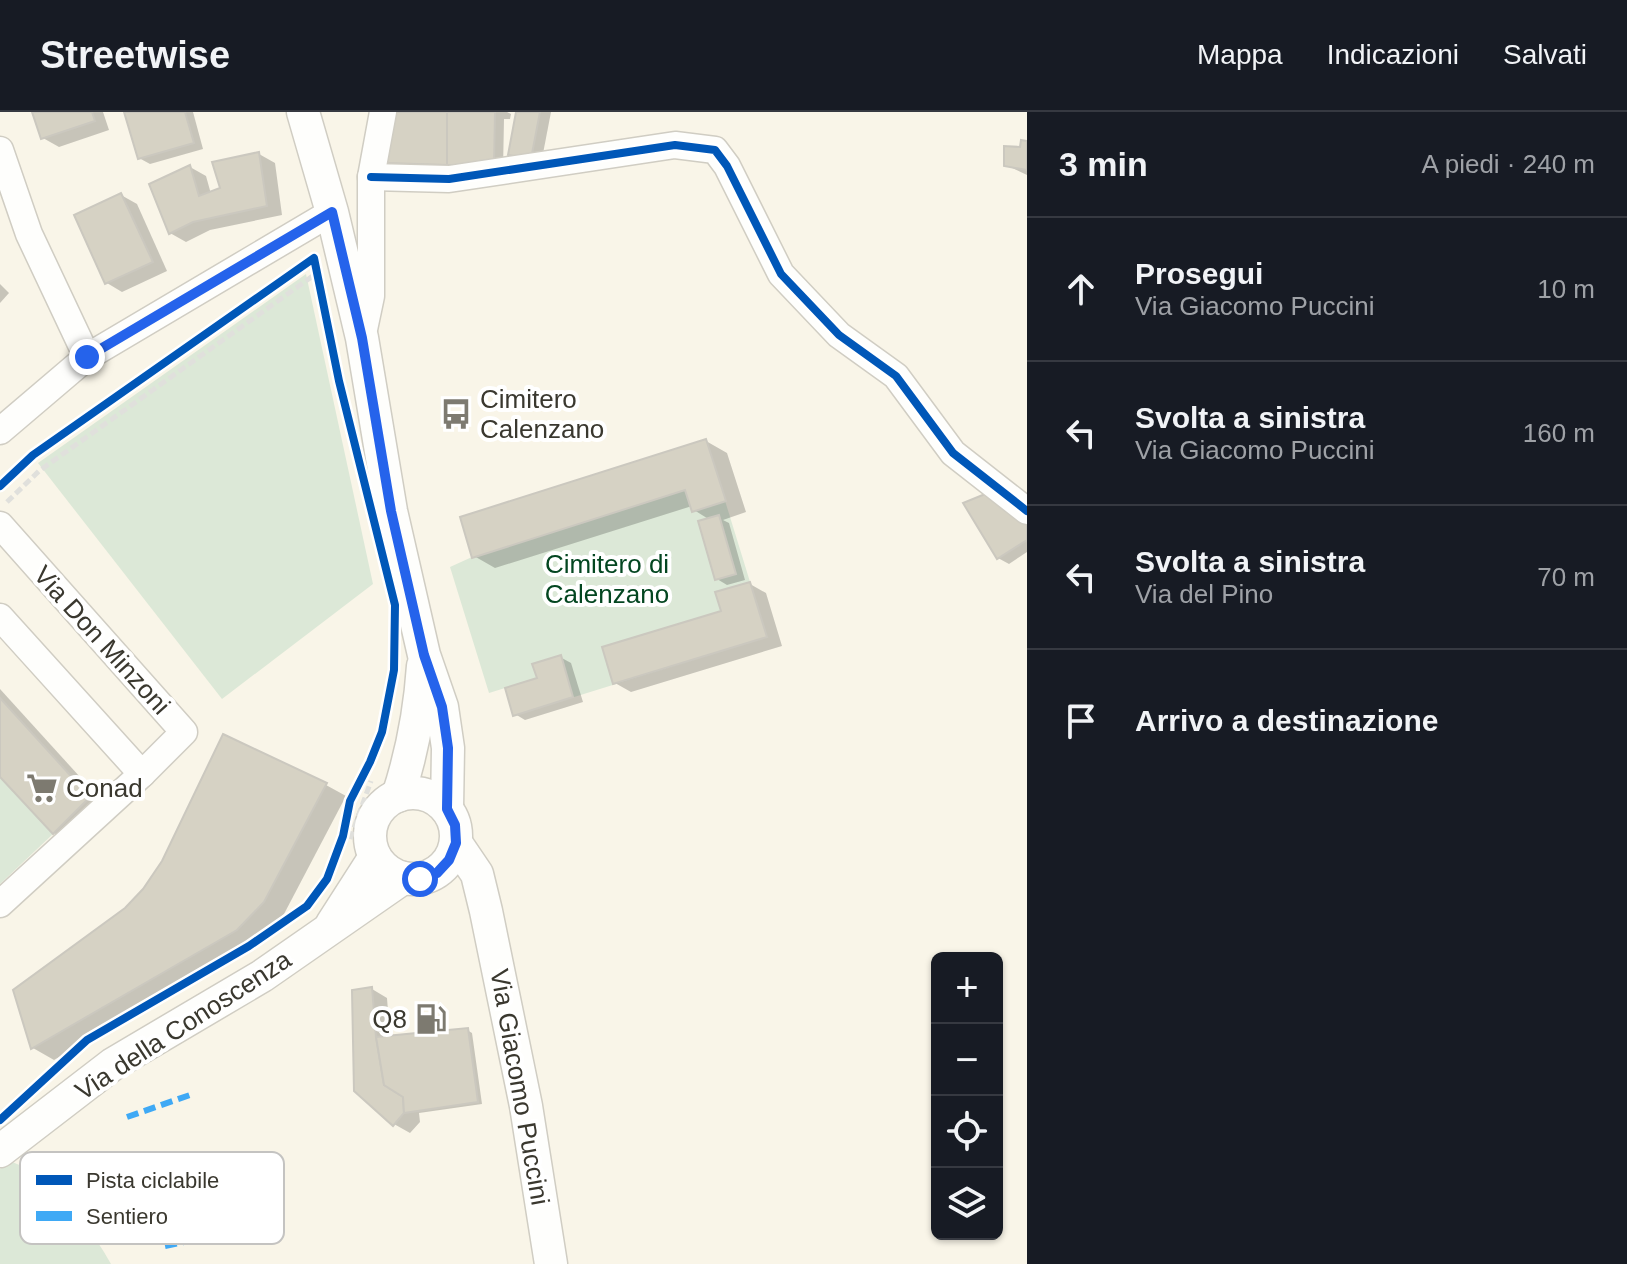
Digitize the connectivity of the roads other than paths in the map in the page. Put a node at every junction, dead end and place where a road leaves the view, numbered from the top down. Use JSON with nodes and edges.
{"nodes":[{"id":1,"x":303,"y":112,"type":"edge"},
{"id":2,"x":383,"y":112,"type":"edge"},
{"id":3,"x":0,"y":150,"type":"edge"},
{"id":4,"x":371,"y":177,"type":"junction"},
{"id":5,"x":332,"y":212,"type":"junction"},
{"id":6,"x":362,"y":338,"type":"junction"},
{"id":7,"x":87,"y":357,"type":"junction"},
{"id":8,"x":0,"y":431,"type":"edge"},
{"id":9,"x":1027,"y":511,"type":"edge"},
{"id":10,"x":0,"y":525,"type":"edge"},
{"id":11,"x":0,"y":617,"type":"edge"},
{"id":12,"x":424,"y":655,"type":"junction"},
{"id":13,"x":142,"y":774,"type":"junction"},
{"id":14,"x":378,"y":783,"type":"junction"},
{"id":15,"x":447,"y":809,"type":"junction"},
{"id":16,"x":456,"y":843,"type":"junction"},
{"id":17,"x":362,"y":851,"type":"junction"},
{"id":18,"x":437,"y":873,"type":"junction"},
{"id":19,"x":403,"y":878,"type":"junction"},
{"id":20,"x":0,"y":904,"type":"edge"},
{"id":21,"x":486,"y":911,"type":"junction"},
{"id":22,"x":328,"y":930,"type":"junction"},
{"id":23,"x":0,"y":1151,"type":"edge"},
{"id":24,"x":551,"y":1264,"type":"edge"}],
"edges":[{"from":1,"to":5,"type":"street","name":"Via Giacomo Puccini"},
{"from":2,"to":4,"type":"street"},
{"from":3,"to":7,"type":"street"},
{"from":4,"to":6,"type":"street"},
{"from":4,"to":9,"type":"street"},
{"from":5,"to":6,"type":"street","name":"Via Giacomo Puccini"},
{"from":5,"to":7,"type":"street"},
{"from":6,"to":12,"type":"street","name":"Via Giacomo Puccini"},
{"from":7,"to":8,"type":"street"},
{"from":10,"to":13,"type":"street","name":"Via Don Minzoni"},
{"from":11,"to":13,"type":"street"},
{"from":12,"to":14,"type":"street","name":"Via Giacomo Puccini"},
{"from":12,"to":15,"type":"street","name":"Via Giacomo Puccini"},
{"from":13,"to":20,"type":"street"},
{"from":14,"to":15,"type":"street"},
{"from":14,"to":17,"type":"street","name":"Via Giacomo Puccini"},
{"from":15,"to":16,"type":"street","name":"Via Giacomo Puccini"},
{"from":16,"to":18,"type":"street"},
{"from":16,"to":21,"type":"street","name":"Via Giacomo Puccini"},
{"from":17,"to":19,"type":"street"},
{"from":17,"to":22,"type":"street","name":"Via della Conoscenza"},
{"from":18,"to":19,"type":"street"},
{"from":18,"to":21,"type":"street"},
{"from":19,"to":22,"type":"street","name":"Via della Conoscenza"},
{"from":21,"to":24,"type":"street","name":"Via Giacomo Puccini"},
{"from":22,"to":23,"type":"street","name":"Via della Conoscenza"}]}
